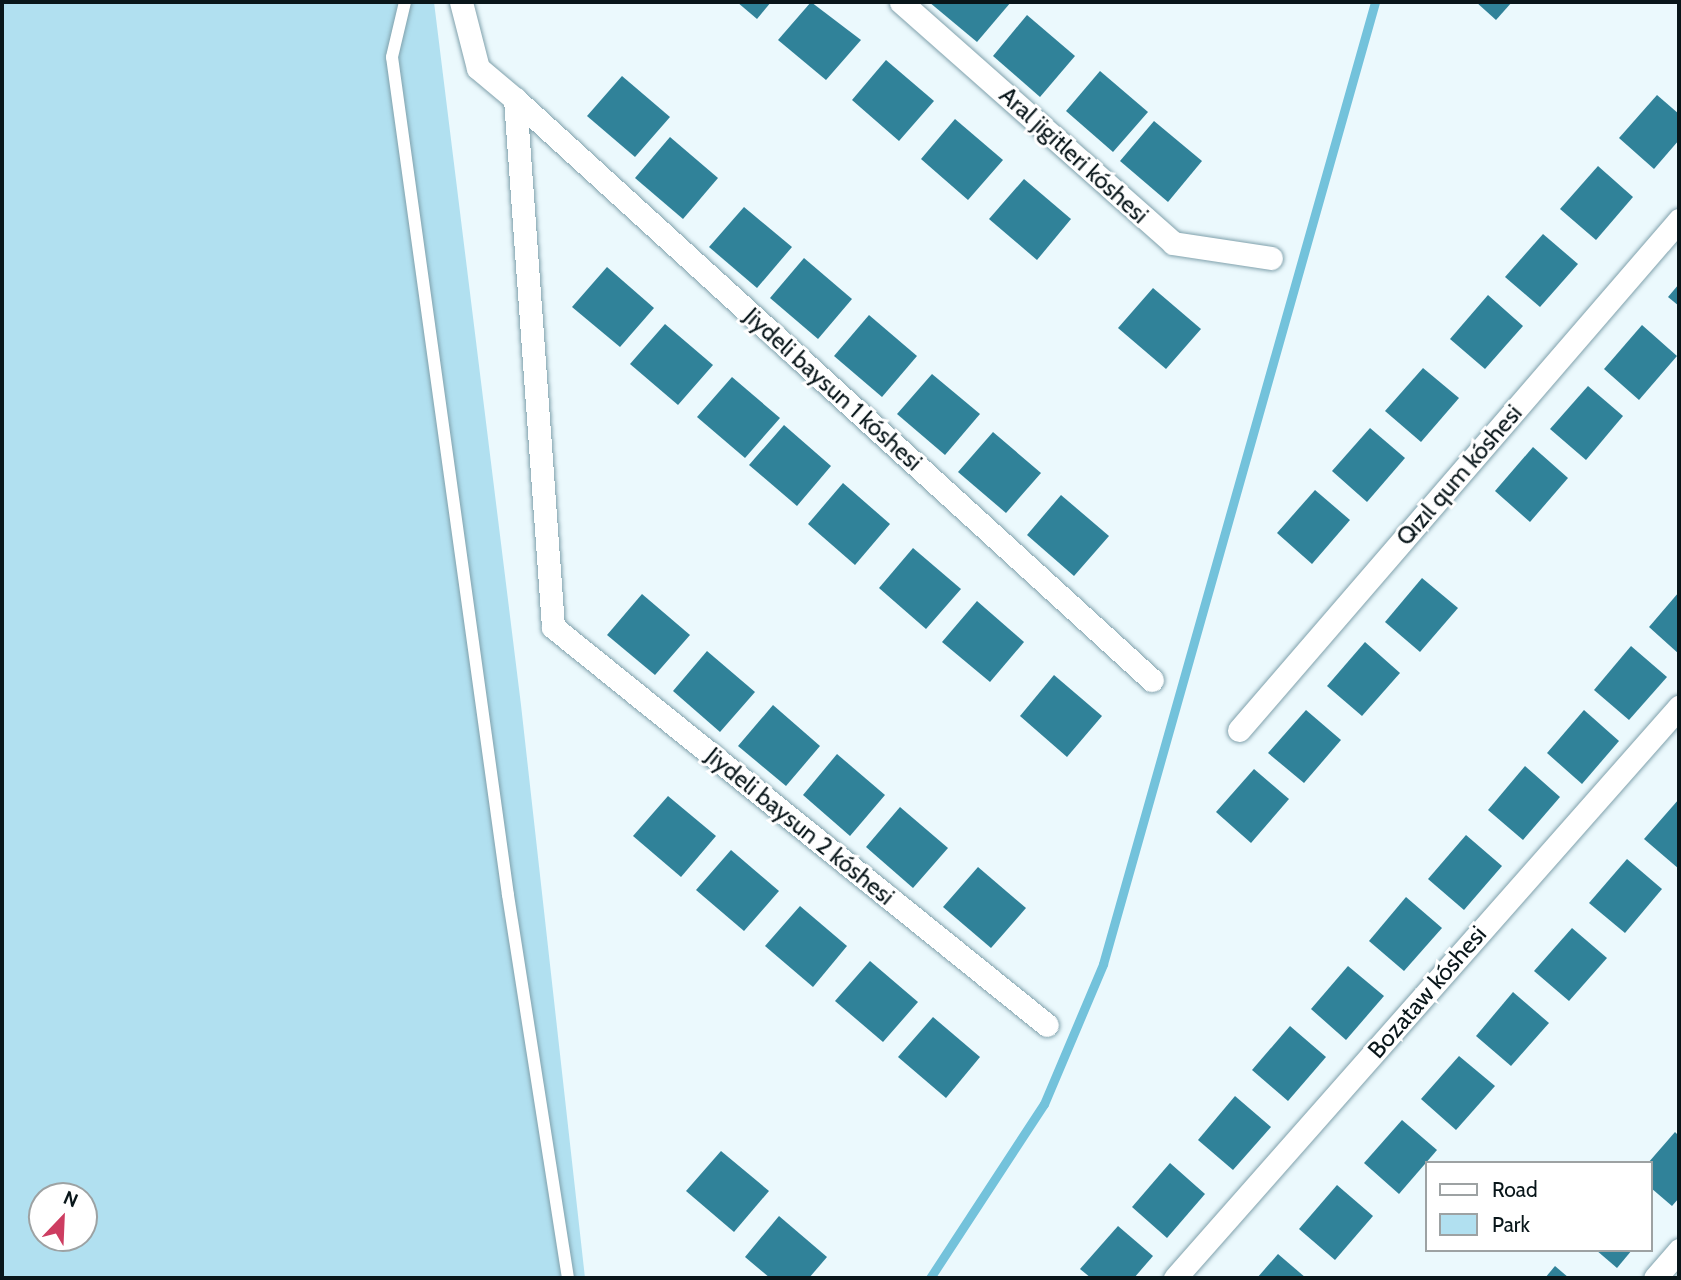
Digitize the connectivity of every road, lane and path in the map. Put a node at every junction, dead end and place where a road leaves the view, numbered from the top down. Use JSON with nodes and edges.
{"nodes":[{"id":1,"x":405,"y":2,"type":"edge"},
{"id":2,"x":461,"y":2,"type":"edge"},
{"id":3,"x":901,"y":2,"type":"edge"},
{"id":4,"x":514,"y":99,"type":"junction"},
{"id":5,"x":1679,"y":220,"type":"edge"},
{"id":6,"x":1271,"y":258,"type":"dead end"},
{"id":7,"x":1152,"y":680,"type":"dead end"},
{"id":8,"x":1679,"y":707,"type":"edge"},
{"id":9,"x":1239,"y":730,"type":"dead end"},
{"id":10,"x":1047,"y":1025,"type":"dead end"},
{"id":11,"x":1679,"y":1250,"type":"edge"},
{"id":12,"x":568,"y":1278,"type":"edge"},
{"id":13,"x":1175,"y":1278,"type":"edge"},
{"id":14,"x":1655,"y":1278,"type":"edge"}],
"edges":[{"from":1,"to":12,"type":"lane"},
{"from":2,"to":4,"type":"street","name":"Jiydeli baysun 1 kóshesi"},
{"from":3,"to":6,"type":"street","name":"Aral jigitleri kóshesi"},
{"from":4,"to":7,"type":"street","name":"Jiydeli baysun 1 kóshesi"},
{"from":4,"to":10,"type":"street","name":"Jiydeli baysun 2 kóshesi"},
{"from":5,"to":9,"type":"street","name":"Qızıl qum kóshesi"},
{"from":8,"to":13,"type":"street","name":"Bozataw kóshesi"},
{"from":11,"to":14,"type":"street"}]}
